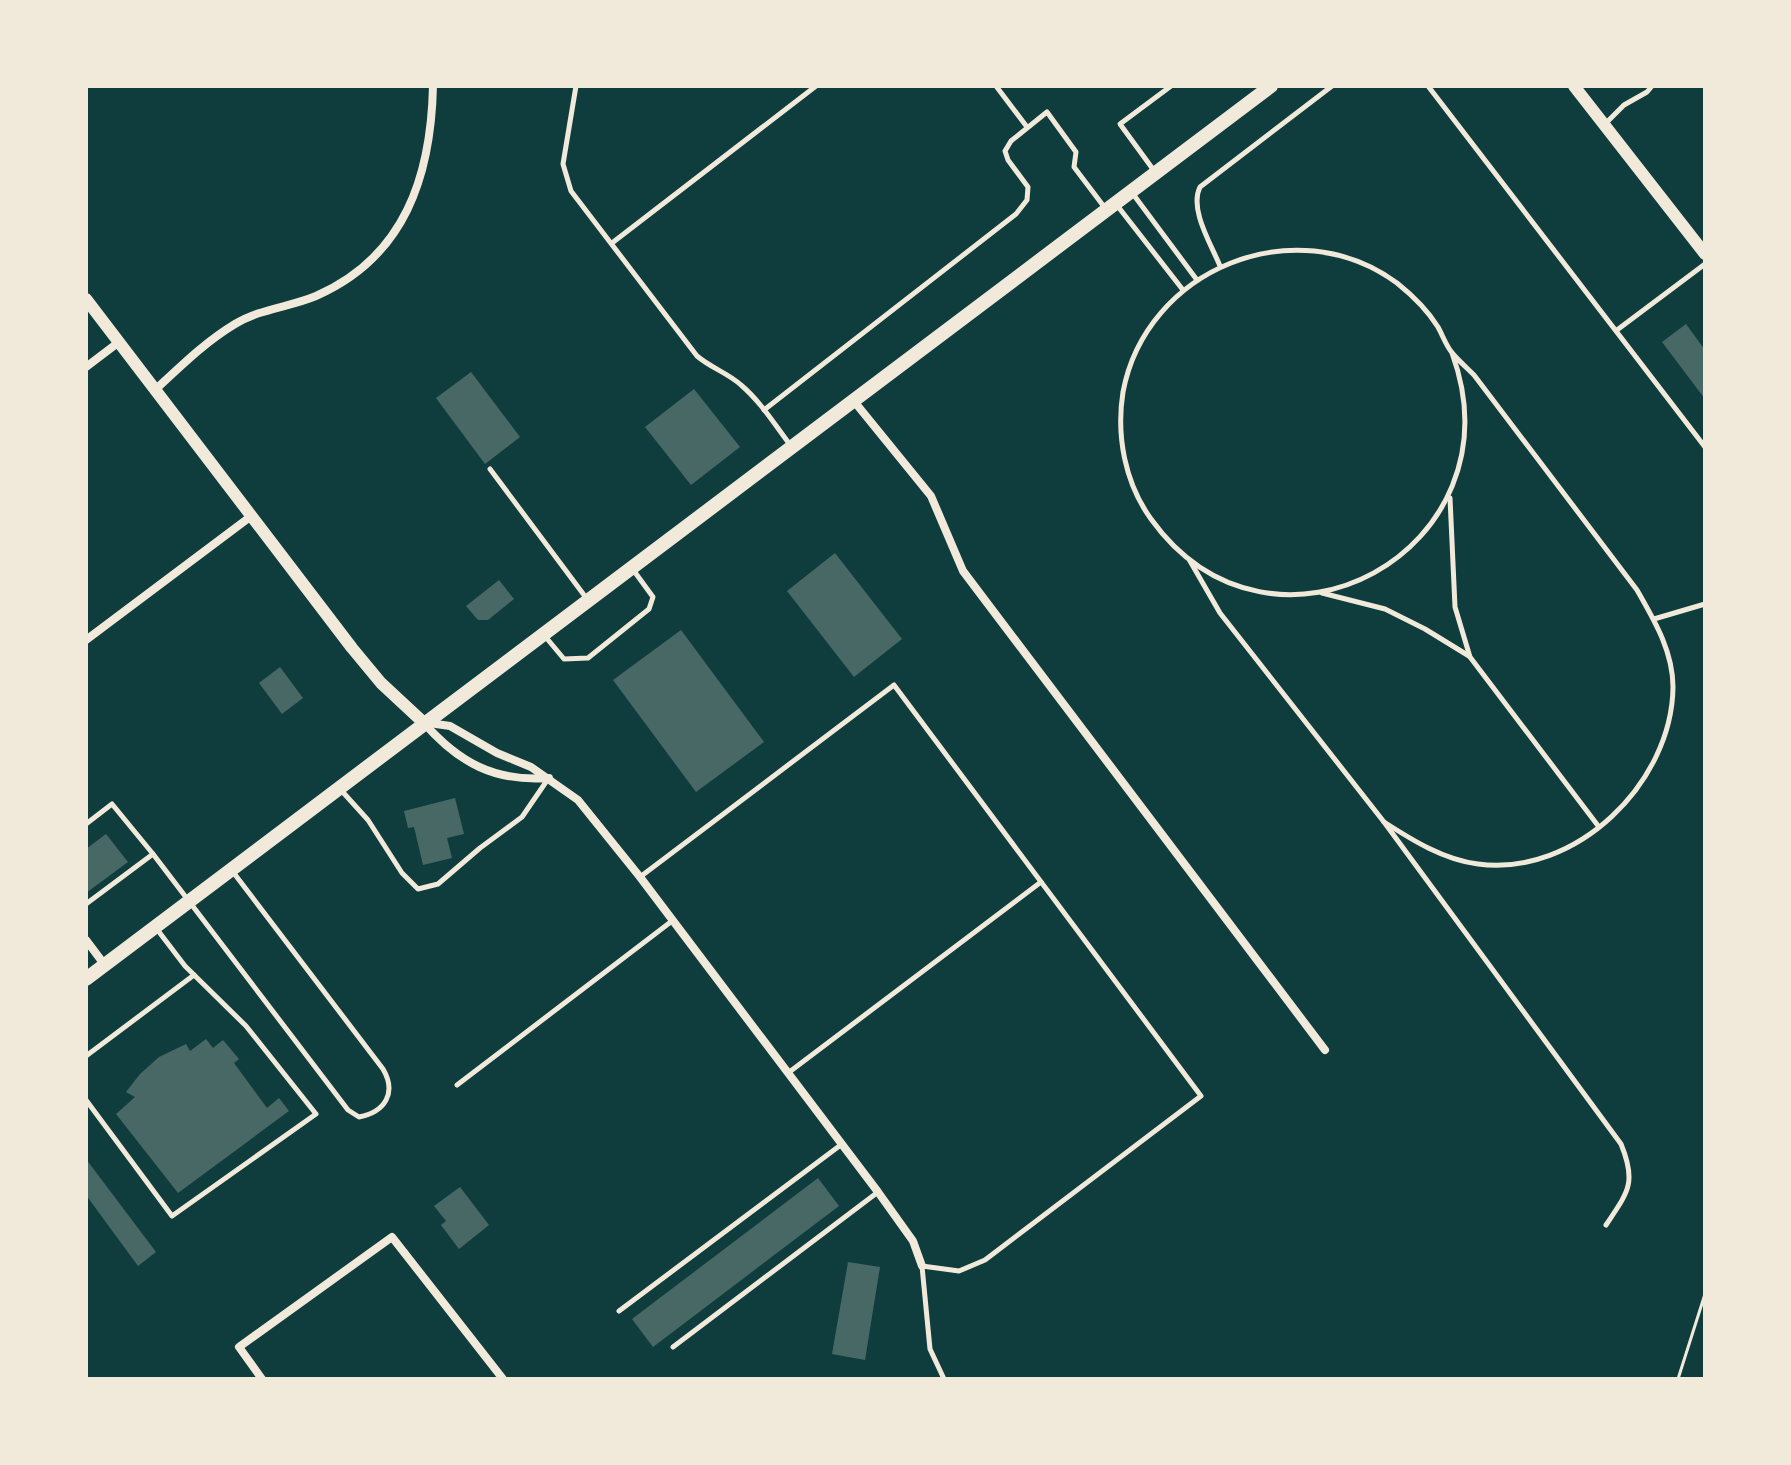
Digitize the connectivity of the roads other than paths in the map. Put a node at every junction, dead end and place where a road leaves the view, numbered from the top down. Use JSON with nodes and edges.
{"nodes":[{"id":1,"x":433,"y":86,"type":"edge"},
{"id":2,"x":576,"y":86,"type":"edge"},
{"id":3,"x":816,"y":86,"type":"edge"},
{"id":4,"x":996,"y":86,"type":"edge"},
{"id":5,"x":1171,"y":86,"type":"edge"},
{"id":6,"x":1332,"y":86,"type":"edge"},
{"id":7,"x":1428,"y":86,"type":"edge"},
{"id":8,"x":1574,"y":86,"type":"edge"},
{"id":9,"x":1652,"y":86,"type":"edge"},
{"id":10,"x":1263,"y":88,"type":"edge"},
{"id":11,"x":1604,"y":125,"type":"junction"},
{"id":12,"x":1027,"y":127,"type":"junction"},
{"id":13,"x":1155,"y":172,"type":"junction"},
{"id":14,"x":1131,"y":191,"type":"junction"},
{"id":15,"x":1110,"y":206,"type":"junction"},
{"id":16,"x":612,"y":243,"type":"junction"},
{"id":17,"x":1705,"y":254,"type":"edge"},
{"id":18,"x":1705,"y":264,"type":"edge"},
{"id":19,"x":1220,"y":266,"type":"junction"},
{"id":20,"x":1197,"y":280,"type":"junction"},
{"id":21,"x":1183,"y":290,"type":"junction"},
{"id":22,"x":86,"y":299,"type":"edge"},
{"id":23,"x":1617,"y":330,"type":"junction"},
{"id":24,"x":119,"y":342,"type":"junction"},
{"id":25,"x":1452,"y":353,"type":"junction"},
{"id":26,"x":86,"y":367,"type":"edge"},
{"id":27,"x":155,"y":390,"type":"junction"},
{"id":28,"x":852,"y":400,"type":"junction"},
{"id":29,"x":764,"y":410,"type":"junction"},
{"id":30,"x":791,"y":446,"type":"junction"},
{"id":31,"x":1705,"y":447,"type":"edge"},
{"id":32,"x":490,"y":469,"type":"dead end"},
{"id":33,"x":1450,"y":494,"type":"junction"},
{"id":34,"x":250,"y":517,"type":"junction"},
{"id":35,"x":1189,"y":559,"type":"junction"},
{"id":36,"x":631,"y":567,"type":"junction"},
{"id":37,"x":1318,"y":592,"type":"junction"},
{"id":38,"x":588,"y":599,"type":"junction"},
{"id":39,"x":1705,"y":604,"type":"edge"},
{"id":40,"x":1654,"y":619,"type":"junction"},
{"id":41,"x":543,"y":633,"type":"junction"},
{"id":42,"x":86,"y":640,"type":"edge"},
{"id":43,"x":1470,"y":657,"type":"junction"},
{"id":44,"x":424,"y":723,"type":"junction"},
{"id":45,"x":549,"y":778,"type":"junction"},
{"id":46,"x":339,"y":787,"type":"junction"},
{"id":47,"x":1384,"y":822,"type":"junction"},
{"id":48,"x":86,"y":824,"type":"edge"},
{"id":49,"x":1599,"y":827,"type":"junction"},
{"id":50,"x":153,"y":854,"type":"junction"},
{"id":51,"x":230,"y":868,"type":"junction"},
{"id":52,"x":640,"y":877,"type":"junction"},
{"id":53,"x":1041,"y":882,"type":"junction"},
{"id":54,"x":188,"y":900,"type":"junction"},
{"id":55,"x":86,"y":904,"type":"edge"},
{"id":56,"x":673,"y":920,"type":"junction"},
{"id":57,"x":154,"y":926,"type":"junction"},
{"id":58,"x":86,"y":940,"type":"edge"},
{"id":59,"x":104,"y":964,"type":"junction"},
{"id":60,"x":194,"y":975,"type":"junction"},
{"id":61,"x":86,"y":979,"type":"edge"},
{"id":62,"x":1325,"y":1050,"type":"dead end"},
{"id":63,"x":86,"y":1056,"type":"edge"},
{"id":64,"x":788,"y":1073,"type":"junction"},
{"id":65,"x":457,"y":1085,"type":"dead end"},
{"id":66,"x":86,"y":1100,"type":"edge"},
{"id":67,"x":842,"y":1144,"type":"junction"},
{"id":68,"x":878,"y":1192,"type":"junction"},
{"id":69,"x":1606,"y":1225,"type":"dead end"},
{"id":70,"x":922,"y":1266,"type":"junction"},
{"id":71,"x":619,"y":1311,"type":"dead end"},
{"id":72,"x":673,"y":1347,"type":"dead end"},
{"id":73,"x":262,"y":1379,"type":"edge"},
{"id":74,"x":503,"y":1379,"type":"edge"},
{"id":75,"x":944,"y":1379,"type":"edge"}],
"edges":[{"from":1,"to":27,"type":"street"},
{"from":2,"to":16,"type":"lane"},
{"from":3,"to":16,"type":"lane"},
{"from":4,"to":12,"type":"lane"},
{"from":5,"to":13,"type":"lane"},
{"from":6,"to":19,"type":"lane"},
{"from":7,"to":23,"type":"lane"},
{"from":8,"to":11,"type":"street"},
{"from":9,"to":11,"type":"lane"},
{"from":10,"to":13,"type":"main road"},
{"from":11,"to":17,"type":"street"},
{"from":12,"to":15,"type":"lane"},
{"from":12,"to":29,"type":"lane"},
{"from":13,"to":14,"type":"main road"},
{"from":14,"to":15,"type":"main road"},
{"from":14,"to":20,"type":"lane"},
{"from":15,"to":21,"type":"lane"},
{"from":15,"to":28,"type":"main road"},
{"from":16,"to":29,"type":"lane"},
{"from":18,"to":23,"type":"lane"},
{"from":19,"to":20,"type":"lane"},
{"from":19,"to":25,"type":"lane"},
{"from":20,"to":21,"type":"lane"},
{"from":21,"to":35,"type":"lane"},
{"from":22,"to":24,"type":"street"},
{"from":23,"to":31,"type":"lane"},
{"from":24,"to":26,"type":"street"},
{"from":24,"to":27,"type":"street"},
{"from":25,"to":33,"type":"lane"},
{"from":25,"to":40,"type":"lane"},
{"from":27,"to":34,"type":"street"},
{"from":28,"to":30,"type":"main road"},
{"from":28,"to":62,"type":"street"},
{"from":29,"to":30,"type":"lane"},
{"from":30,"to":36,"type":"main road"},
{"from":32,"to":38,"type":"lane"},
{"from":33,"to":37,"type":"lane"},
{"from":33,"to":43,"type":"lane"},
{"from":34,"to":42,"type":"street"},
{"from":34,"to":44,"type":"street"},
{"from":35,"to":37,"type":"lane"},
{"from":35,"to":47,"type":"lane"},
{"from":36,"to":38,"type":"main road"},
{"from":36,"to":41,"type":"lane"},
{"from":37,"to":43,"type":"lane"},
{"from":38,"to":41,"type":"main road"},
{"from":39,"to":40,"type":"lane"},
{"from":40,"to":49,"type":"lane"},
{"from":41,"to":44,"type":"main road"},
{"from":43,"to":49,"type":"lane"},
{"from":44,"to":45,"type":"street"},
{"from":44,"to":45,"type":"street"},
{"from":44,"to":46,"type":"main road"},
{"from":45,"to":46,"type":"lane"},
{"from":45,"to":52,"type":"street"},
{"from":46,"to":51,"type":"main road"},
{"from":47,"to":49,"type":"lane"},
{"from":47,"to":69,"type":"lane"},
{"from":48,"to":50,"type":"lane"},
{"from":50,"to":54,"type":"lane"},
{"from":50,"to":55,"type":"lane"},
{"from":51,"to":54,"type":"main road"},
{"from":51,"to":54,"type":"lane"},
{"from":52,"to":53,"type":"lane"},
{"from":52,"to":56,"type":"street"},
{"from":53,"to":64,"type":"lane"},
{"from":53,"to":70,"type":"lane"},
{"from":54,"to":57,"type":"main road"},
{"from":56,"to":64,"type":"street"},
{"from":56,"to":65,"type":"lane"},
{"from":57,"to":59,"type":"main road"},
{"from":57,"to":60,"type":"lane"},
{"from":58,"to":59,"type":"street"},
{"from":59,"to":61,"type":"main road"},
{"from":60,"to":63,"type":"lane"},
{"from":60,"to":66,"type":"lane"},
{"from":64,"to":67,"type":"street"},
{"from":67,"to":68,"type":"street"},
{"from":67,"to":71,"type":"lane"},
{"from":68,"to":70,"type":"street"},
{"from":68,"to":72,"type":"lane"},
{"from":70,"to":75,"type":"lane"},
{"from":73,"to":74,"type":"street"}]}
